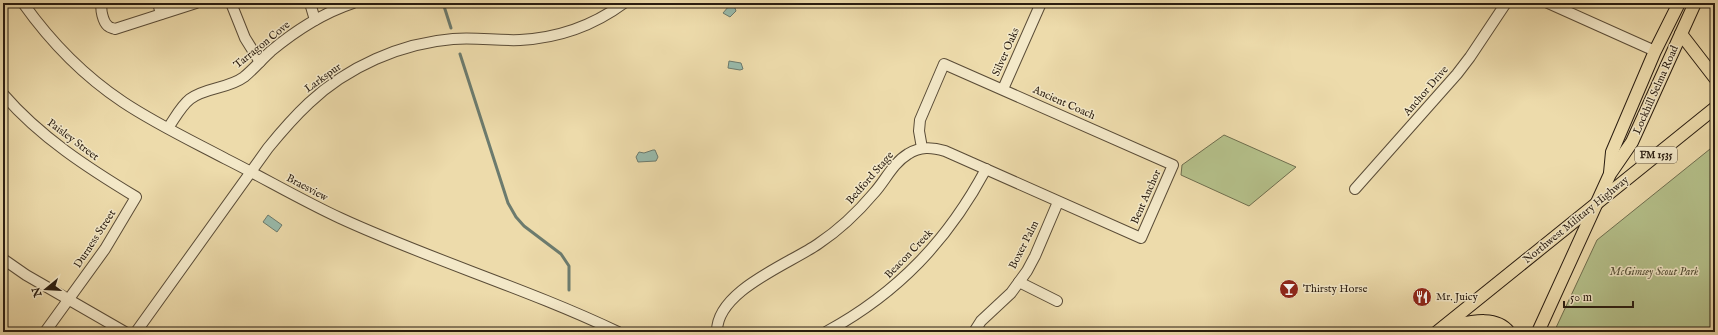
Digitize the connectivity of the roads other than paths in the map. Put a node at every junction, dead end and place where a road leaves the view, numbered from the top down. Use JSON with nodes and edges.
{"nodes":[{"id":1,"x":23,"y":3,"type":"edge"},
{"id":2,"x":102,"y":3,"type":"edge"},
{"id":3,"x":158,"y":3,"type":"edge"},
{"id":4,"x":196,"y":3,"type":"edge"},
{"id":5,"x":231,"y":3,"type":"edge"},
{"id":6,"x":310,"y":3,"type":"edge"},
{"id":7,"x":353,"y":3,"type":"edge"},
{"id":8,"x":624,"y":3,"type":"edge"},
{"id":9,"x":1041,"y":3,"type":"edge"},
{"id":10,"x":1506,"y":3,"type":"edge"},
{"id":11,"x":1548,"y":3,"type":"edge"},
{"id":12,"x":1679,"y":3,"type":"edge"},
{"id":13,"x":1695,"y":3,"type":"edge"},
{"id":14,"x":161,"y":14,"type":"junction"},
{"id":15,"x":315,"y":20,"type":"junction"},
{"id":16,"x":1681,"y":34,"type":"junction"},
{"id":17,"x":1655,"y":51,"type":"junction"},
{"id":18,"x":260,"y":62,"type":"junction"},
{"id":19,"x":1715,"y":78,"type":"edge"},
{"id":20,"x":1003,"y":89,"type":"junction"},
{"id":21,"x":3,"y":94,"type":"edge"},
{"id":22,"x":1652,"y":97,"type":"junction"},
{"id":23,"x":1715,"y":108,"type":"edge"},
{"id":24,"x":168,"y":128,"type":"junction"},
{"id":25,"x":922,"y":148,"type":"junction"},
{"id":26,"x":1173,"y":165,"type":"joint"},
{"id":27,"x":986,"y":169,"type":"junction"},
{"id":28,"x":252,"y":172,"type":"junction"},
{"id":29,"x":1610,"y":174,"type":"junction"},
{"id":30,"x":1355,"y":189,"type":"dead end"},
{"id":31,"x":136,"y":197,"type":"joint"},
{"id":32,"x":1598,"y":201,"type":"junction"},
{"id":33,"x":1058,"y":202,"type":"junction"},
{"id":34,"x":3,"y":259,"type":"edge"},
{"id":35,"x":1018,"y":282,"type":"junction"},
{"id":36,"x":69,"y":299,"type":"junction"},
{"id":37,"x":1057,"y":301,"type":"dead end"},
{"id":38,"x":1440,"y":330,"type":"edge"},
{"id":39,"x":46,"y":332,"type":"edge"},
{"id":40,"x":125,"y":332,"type":"edge"},
{"id":41,"x":136,"y":332,"type":"edge"},
{"id":42,"x":618,"y":332,"type":"edge"},
{"id":43,"x":717,"y":332,"type":"edge"},
{"id":44,"x":826,"y":332,"type":"edge"},
{"id":45,"x":974,"y":332,"type":"edge"},
{"id":46,"x":1509,"y":332,"type":"edge"},
{"id":47,"x":1538,"y":332,"type":"edge"}],
"edges":[{"from":1,"to":24,"type":"street","name":"Braesview"},
{"from":2,"to":14,"type":"street"},
{"from":3,"to":14,"type":"street"},
{"from":4,"to":14,"type":"street"},
{"from":5,"to":18,"type":"street"},
{"from":6,"to":15,"type":"street"},
{"from":7,"to":15,"type":"street","name":"Tarragon Cove"},
{"from":8,"to":28,"type":"street","name":"Larkspur"},
{"from":9,"to":20,"type":"street","name":"Silver Oaks"},
{"from":10,"to":30,"type":"street","name":"Anchor Drive"},
{"from":11,"to":17,"type":"street"},
{"from":12,"to":17,"type":"main road","name":"Lockhill Selma Road"},
{"from":13,"to":16,"type":"main road","name":"Lockhill Selma Road"},
{"from":15,"to":18,"type":"street","name":"Tarragon Cove"},
{"from":16,"to":19,"type":"main road"},
{"from":16,"to":22,"type":"main road","name":"Lockhill Selma Road"},
{"from":17,"to":22,"type":"main road"},
{"from":17,"to":29,"type":"main road","name":"Lockhill Selma Road"},
{"from":18,"to":24,"type":"street","name":"Tarragon Cove"},
{"from":20,"to":25,"type":"street","name":"Ancient Coach"},
{"from":20,"to":26,"type":"street","name":"Ancient Coach"},
{"from":21,"to":31,"type":"street","name":"Paisley Street"},
{"from":22,"to":29,"type":"main road","name":"Lockhill Selma Road"},
{"from":23,"to":32,"type":"main road","name":"Northwest Military Highway","number":"FM 1535"},
{"from":24,"to":28,"type":"street","name":"Braesview"},
{"from":25,"to":27,"type":"street"},
{"from":25,"to":43,"type":"street","name":"Bedford Stage"},
{"from":26,"to":33,"type":"street","name":"Bent Anchor"},
{"from":27,"to":33,"type":"street"},
{"from":27,"to":44,"type":"street","name":"Beacon Creek"},
{"from":28,"to":41,"type":"street","name":"Larkspur"},
{"from":28,"to":42,"type":"street","name":"Braesview"},
{"from":29,"to":32,"type":"main road","name":"Lockhill Selma Road"},
{"from":31,"to":36,"type":"street","name":"Durness Street"},
{"from":32,"to":38,"type":"main road","name":"Northwest Military Highway","number":"FM 1535"},
{"from":32,"to":47,"type":"main road","name":"Lockhill Selma Road"},
{"from":33,"to":35,"type":"street","name":"Boxer Palm"},
{"from":34,"to":36,"type":"street"},
{"from":35,"to":37,"type":"street"},
{"from":35,"to":45,"type":"street","name":"Boxer Palm"},
{"from":36,"to":39,"type":"street","name":"Durness Street"},
{"from":36,"to":40,"type":"street"},
{"from":38,"to":46,"type":"main road"}]}
